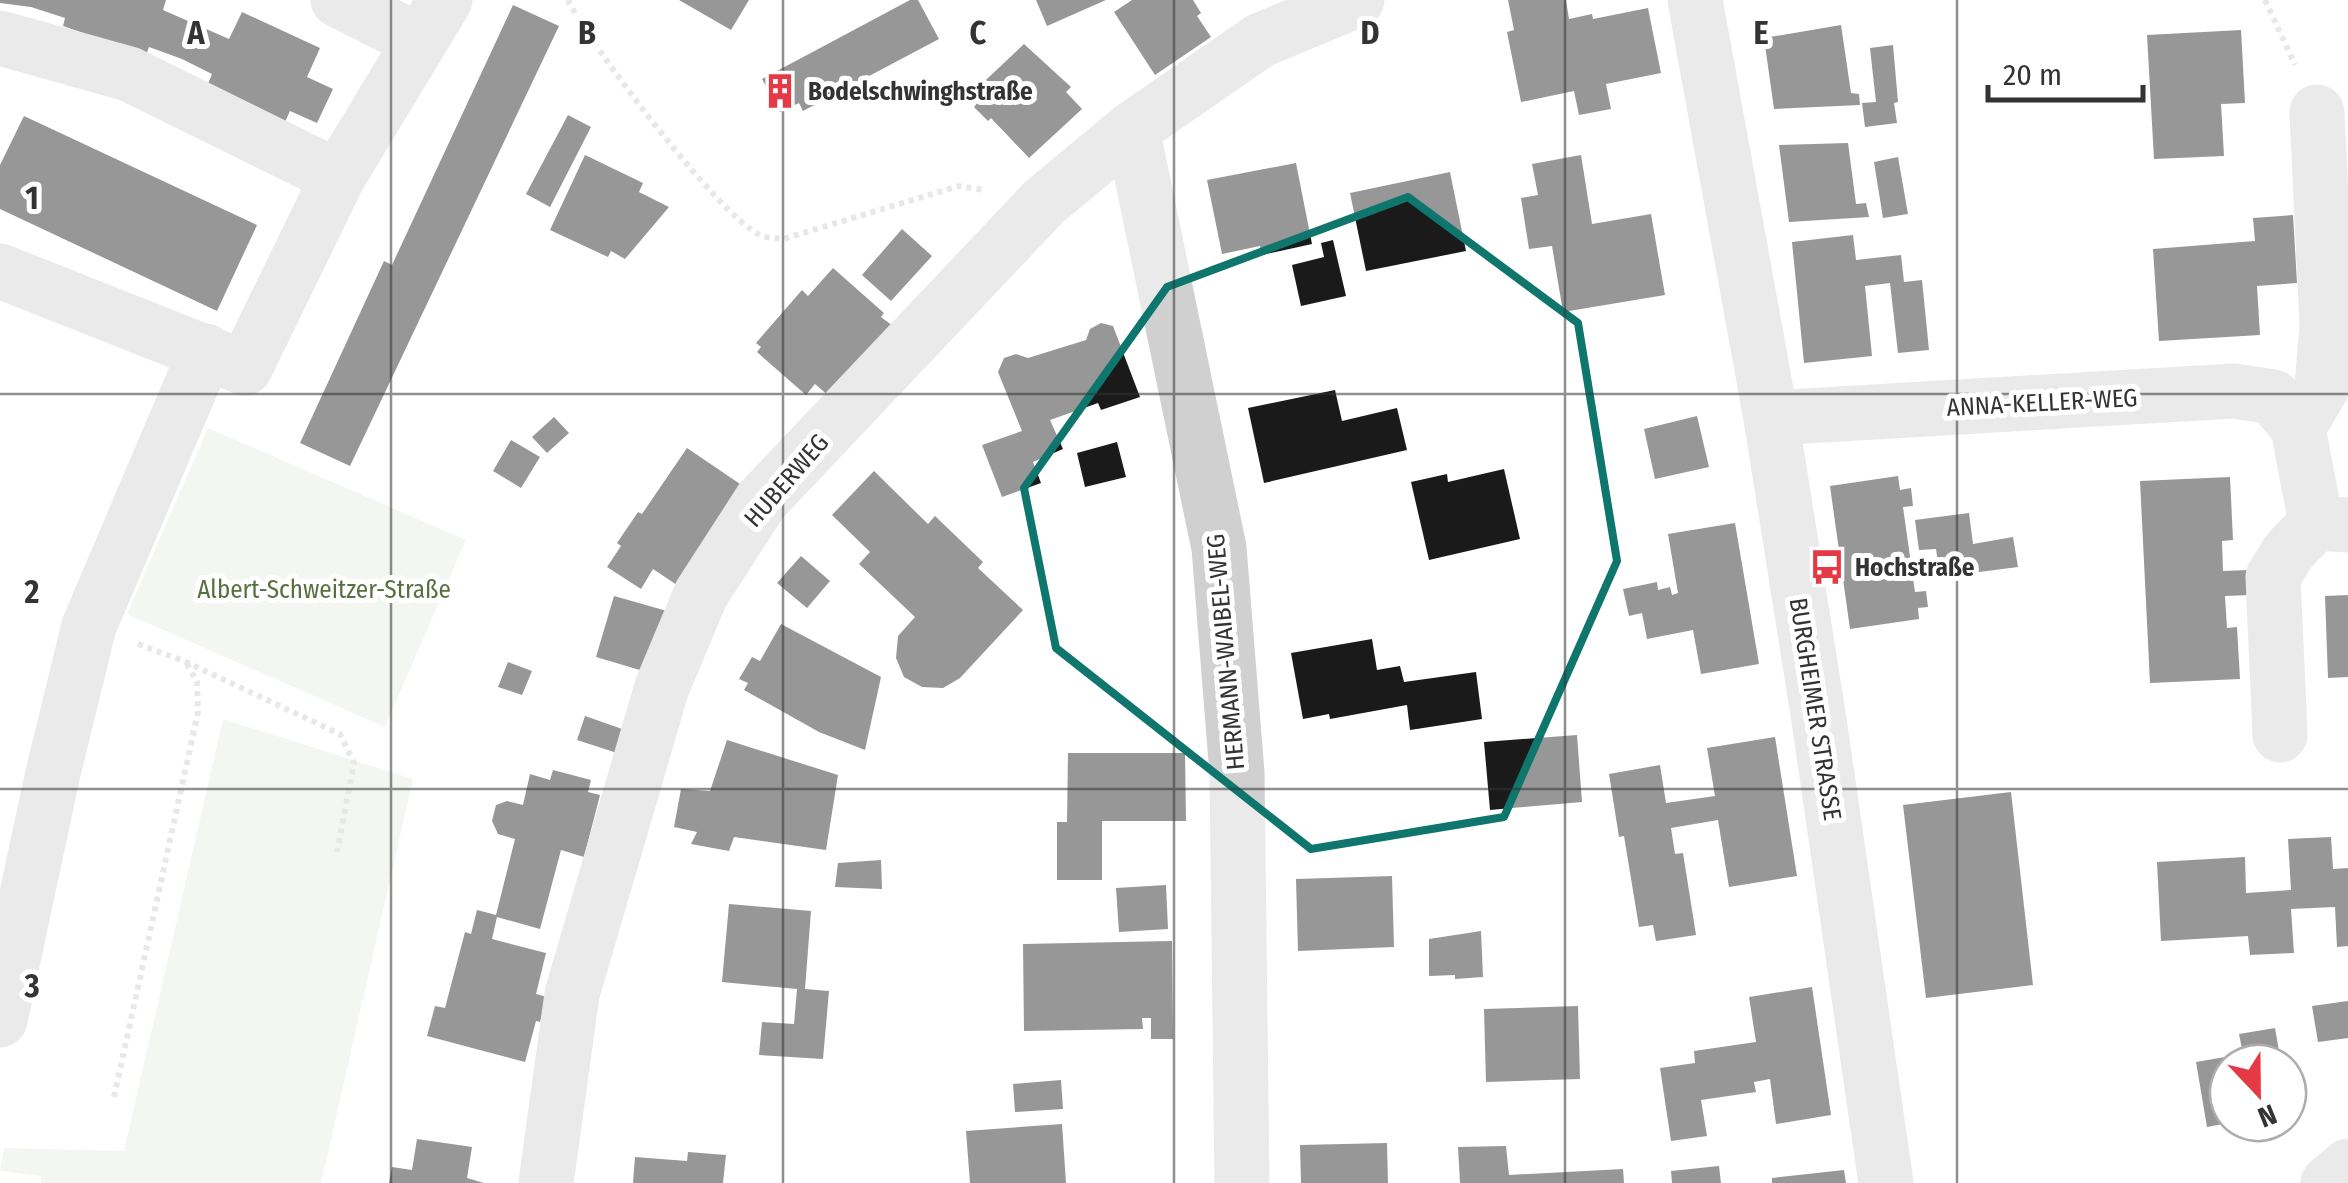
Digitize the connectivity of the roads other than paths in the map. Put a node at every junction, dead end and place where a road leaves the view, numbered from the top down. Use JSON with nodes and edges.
{"nodes":[{"id":1,"x":338,"y":0,"type":"edge"},
{"id":2,"x":1357,"y":0,"type":"edge"},
{"id":3,"x":1695,"y":0,"type":"edge"},
{"id":4,"x":432,"y":20,"type":"edge"},
{"id":5,"x":0,"y":38,"type":"edge"},
{"id":6,"x":2317,"y":112,"type":"road end"},
{"id":7,"x":1132,"y":129,"type":"junction"},
{"id":8,"x":338,"y":177,"type":"junction"},
{"id":9,"x":0,"y":271,"type":"edge"},
{"id":10,"x":206,"y":350,"type":"junction"},
{"id":11,"x":1771,"y":418,"type":"junction"},
{"id":12,"x":2298,"y":428,"type":"junction"},
{"id":13,"x":2332,"y":524,"type":"edge"},
{"id":14,"x":2280,"y":735,"type":"dead end"},
{"id":15,"x":0,"y":1020,"type":"edge"},
{"id":16,"x":2348,"y":1166,"type":"edge"},
{"id":17,"x":546,"y":1183,"type":"edge"},
{"id":18,"x":1242,"y":1183,"type":"edge"},
{"id":19,"x":1886,"y":1183,"type":"edge"},
{"id":20,"x":2328,"y":1183,"type":"edge"}],
"edges":[{"from":1,"to":4,"type":"street"},
{"from":2,"to":7,"type":"street","name":"HUBERWEG"},
{"from":3,"to":11,"type":"street","name":"BURGHEIMER STRASSE"},
{"from":4,"to":8,"type":"street"},
{"from":5,"to":8,"type":"street"},
{"from":6,"to":12,"type":"street"},
{"from":7,"to":17,"type":"street","name":"HUBERWEG"},
{"from":7,"to":18,"type":"street","name":"HERMANN-WAIBEL-WEG"},
{"from":8,"to":10,"type":"street"},
{"from":9,"to":10,"type":"street"},
{"from":10,"to":15,"type":"street"},
{"from":11,"to":12,"type":"street","name":"ANNA-KELLER-WEG"},
{"from":11,"to":19,"type":"street","name":"BURGHEIMER STRASSE"},
{"from":12,"to":13,"type":"street"},
{"from":13,"to":14,"type":"street"},
{"from":16,"to":20,"type":"street"}]}
